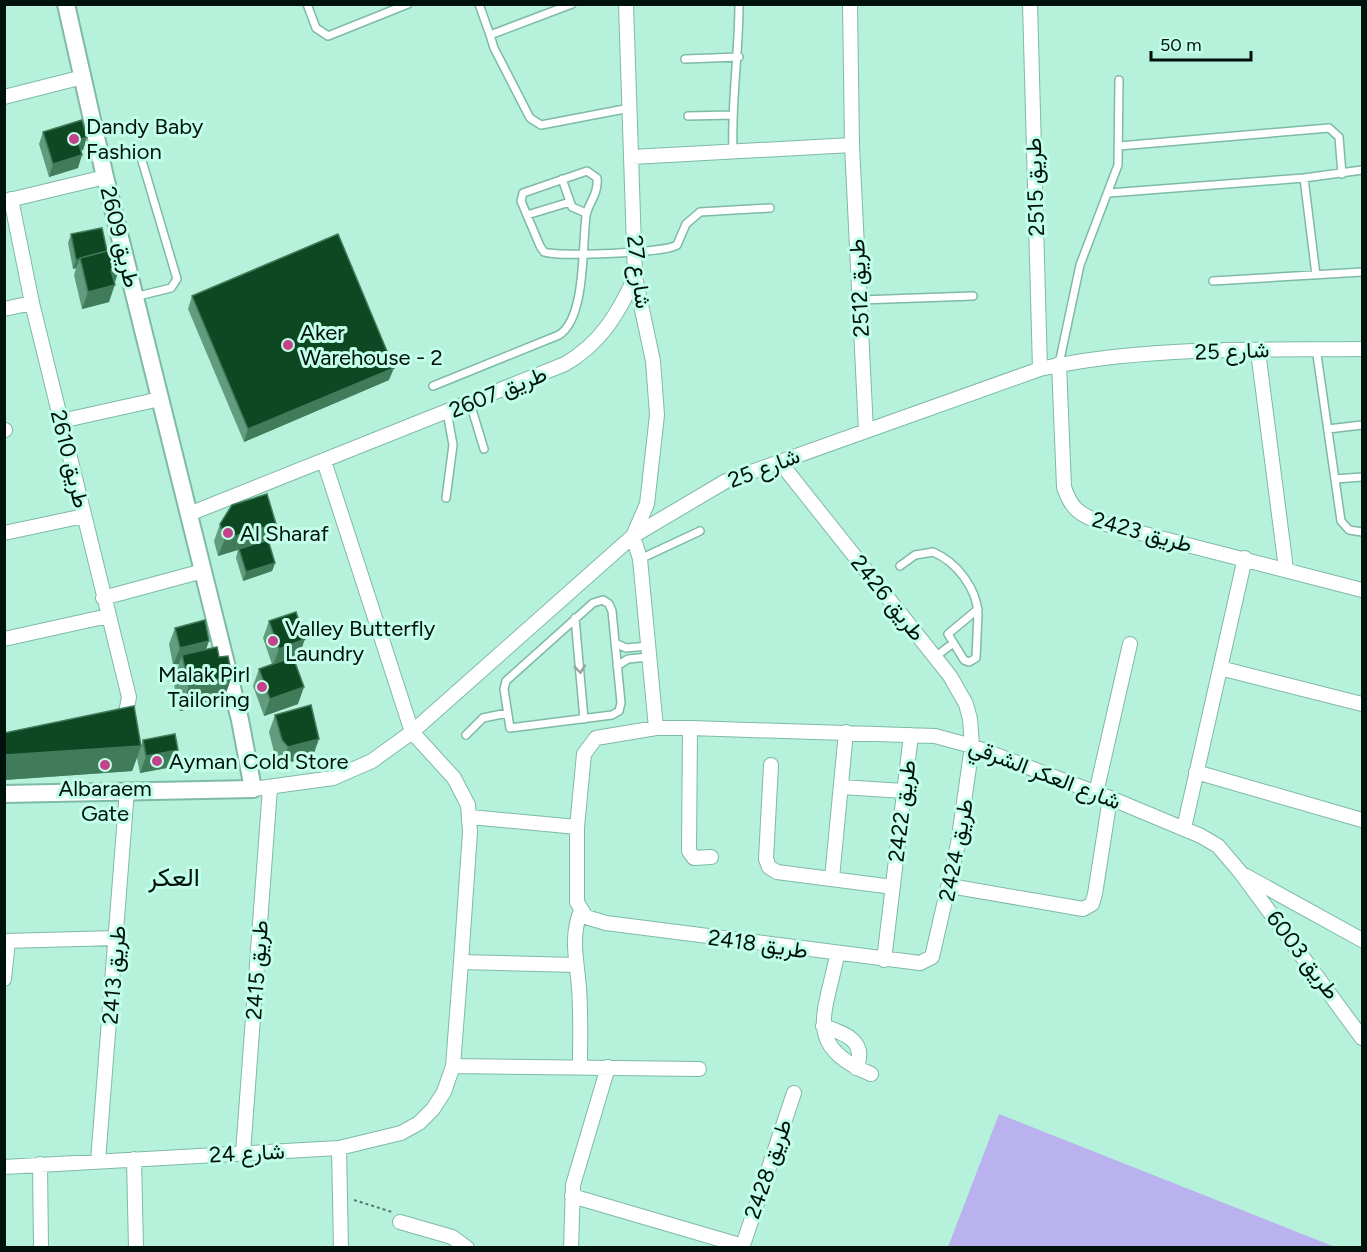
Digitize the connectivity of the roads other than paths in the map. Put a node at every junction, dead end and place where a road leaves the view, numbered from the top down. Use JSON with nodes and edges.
{"nodes":[{"id":1,"x":66,"y":4,"type":"edge"},
{"id":2,"x":307,"y":4,"type":"edge"},
{"id":3,"x":408,"y":4,"type":"edge"},
{"id":4,"x":478,"y":4,"type":"edge"},
{"id":5,"x":572,"y":4,"type":"edge"},
{"id":6,"x":626,"y":4,"type":"edge"},
{"id":7,"x":739,"y":4,"type":"edge"},
{"id":8,"x":850,"y":4,"type":"edge"},
{"id":9,"x":1030,"y":4,"type":"edge"},
{"id":10,"x":490,"y":35,"type":"junction"},
{"id":11,"x":739,"y":57,"type":"junction"},
{"id":12,"x":685,"y":59,"type":"dead end"},
{"id":13,"x":83,"y":77,"type":"junction"},
{"id":14,"x":1119,"y":80,"type":"dead end"},
{"id":15,"x":4,"y":98,"type":"edge"},
{"id":16,"x":630,"y":108,"type":"junction"},
{"id":17,"x":732,"y":115,"type":"junction"},
{"id":18,"x":688,"y":116,"type":"dead end"},
{"id":19,"x":852,"y":145,"type":"junction"},
{"id":20,"x":1119,"y":146,"type":"junction"},
{"id":21,"x":733,"y":151,"type":"junction"},
{"id":22,"x":140,"y":154,"type":"dead end"},
{"id":23,"x":632,"y":157,"type":"junction"},
{"id":24,"x":1362,"y":170,"type":"edge"},
{"id":25,"x":1342,"y":174,"type":"junction"},
{"id":26,"x":105,"y":177,"type":"junction"},
{"id":27,"x":1304,"y":178,"type":"junction"},
{"id":28,"x":562,"y":179,"type":"junction"},
{"id":29,"x":1109,"y":193,"type":"junction"},
{"id":30,"x":8,"y":200,"type":"edge"},
{"id":31,"x":570,"y":202,"type":"junction"},
{"id":32,"x":770,"y":208,"type":"dead end"},
{"id":33,"x":586,"y":213,"type":"junction"},
{"id":34,"x":527,"y":215,"type":"junction"},
{"id":35,"x":633,"y":252,"type":"junction"},
{"id":36,"x":584,"y":254,"type":"junction"},
{"id":37,"x":1362,"y":272,"type":"edge"},
{"id":38,"x":1316,"y":275,"type":"junction"},
{"id":39,"x":635,"y":277,"type":"junction"},
{"id":40,"x":1213,"y":281,"type":"dead end"},
{"id":41,"x":973,"y":296,"type":"dead end"},
{"id":42,"x":134,"y":297,"type":"junction"},
{"id":43,"x":860,"y":300,"type":"junction"},
{"id":44,"x":32,"y":303,"type":"junction"},
{"id":45,"x":4,"y":309,"type":"edge"},
{"id":46,"x":1316,"y":348,"type":"junction"},
{"id":47,"x":1362,"y":349,"type":"edge"},
{"id":48,"x":1258,"y":351,"type":"junction"},
{"id":49,"x":1059,"y":364,"type":"junction"},
{"id":50,"x":1040,"y":369,"type":"junction"},
{"id":51,"x":432,"y":386,"type":"dead end"},
{"id":52,"x":160,"y":399,"type":"junction"},
{"id":53,"x":470,"y":403,"type":"junction"},
{"id":54,"x":447,"y":412,"type":"junction"},
{"id":55,"x":61,"y":421,"type":"junction"},
{"id":56,"x":1362,"y":425,"type":"edge"},
{"id":57,"x":1328,"y":429,"type":"junction"},
{"id":58,"x":866,"y":431,"type":"junction"},
{"id":59,"x":484,"y":449,"type":"dead end"},
{"id":60,"x":324,"y":460,"type":"junction"},
{"id":61,"x":779,"y":461,"type":"junction"},
{"id":62,"x":1362,"y":477,"type":"edge"},
{"id":63,"x":1335,"y":479,"type":"junction"},
{"id":64,"x":446,"y":498,"type":"dead end"},
{"id":65,"x":189,"y":514,"type":"junction"},
{"id":66,"x":84,"y":516,"type":"junction"},
{"id":67,"x":700,"y":531,"type":"dead end"},
{"id":68,"x":1362,"y":532,"type":"edge"},
{"id":69,"x":4,"y":533,"type":"edge"},
{"id":70,"x":633,"y":536,"type":"junction"},
{"id":71,"x":1245,"y":558,"type":"junction"},
{"id":72,"x":640,"y":559,"type":"junction"},
{"id":73,"x":900,"y":566,"type":"dead end"},
{"id":74,"x":1286,"y":569,"type":"junction"},
{"id":75,"x":203,"y":571,"type":"junction"},
{"id":76,"x":1362,"y":590,"type":"edge"},
{"id":77,"x":103,"y":598,"type":"junction"},
{"id":78,"x":978,"y":609,"type":"junction"},
{"id":79,"x":108,"y":616,"type":"junction"},
{"id":80,"x":575,"y":618,"type":"junction"},
{"id":81,"x":4,"y":639,"type":"edge"},
{"id":82,"x":615,"y":643,"type":"junction"},
{"id":83,"x":952,"y":644,"type":"junction"},
{"id":84,"x":1130,"y":644,"type":"dead end"},
{"id":85,"x":648,"y":652,"type":"junction"},
{"id":86,"x":935,"y":657,"type":"junction"},
{"id":87,"x":617,"y":666,"type":"junction"},
{"id":88,"x":1220,"y":668,"type":"junction"},
{"id":89,"x":1362,"y":704,"type":"edge"},
{"id":90,"x":507,"y":713,"type":"junction"},
{"id":91,"x":584,"y":719,"type":"junction"},
{"id":92,"x":100,"y":721,"type":"edge"},
{"id":93,"x":656,"y":728,"type":"junction"},
{"id":94,"x":690,"y":728,"type":"junction"},
{"id":95,"x":412,"y":732,"type":"junction"},
{"id":96,"x":846,"y":732,"type":"junction"},
{"id":97,"x":466,"y":735,"type":"dead end"},
{"id":98,"x":911,"y":735,"type":"junction"},
{"id":99,"x":972,"y":746,"type":"junction"},
{"id":100,"x":771,"y":765,"type":"dead end"},
{"id":101,"x":1196,"y":772,"type":"junction"},
{"id":102,"x":841,"y":787,"type":"junction"},
{"id":103,"x":270,"y":788,"type":"junction"},
{"id":104,"x":253,"y":789,"type":"junction"},
{"id":105,"x":127,"y":790,"type":"junction"},
{"id":106,"x":904,"y":792,"type":"junction"},
{"id":107,"x":1096,"y":793,"type":"junction"},
{"id":108,"x":4,"y":794,"type":"edge"},
{"id":109,"x":1110,"y":798,"type":"junction"},
{"id":110,"x":470,"y":817,"type":"junction"},
{"id":111,"x":1362,"y":820,"type":"edge"},
{"id":112,"x":577,"y":827,"type":"junction"},
{"id":113,"x":1184,"y":828,"type":"junction"},
{"id":114,"x":711,"y":857,"type":"dead end"},
{"id":115,"x":1241,"y":873,"type":"junction"},
{"id":116,"x":832,"y":878,"type":"junction"},
{"id":117,"x":950,"y":886,"type":"junction"},
{"id":118,"x":893,"y":887,"type":"junction"},
{"id":119,"x":581,"y":910,"type":"junction"},
{"id":120,"x":117,"y":938,"type":"junction"},
{"id":121,"x":1362,"y":940,"type":"edge"},
{"id":122,"x":6,"y":941,"type":"edge"},
{"id":123,"x":934,"y":952,"type":"joint"},
{"id":124,"x":837,"y":955,"type":"junction"},
{"id":125,"x":884,"y":960,"type":"junction"},
{"id":126,"x":461,"y":962,"type":"junction"},
{"id":127,"x":576,"y":965,"type":"junction"},
{"id":128,"x":4,"y":979,"type":"edge"},
{"id":129,"x":823,"y":1026,"type":"junction"},
{"id":130,"x":1362,"y":1038,"type":"edge"},
{"id":131,"x":453,"y":1066,"type":"junction"},
{"id":132,"x":580,"y":1067,"type":"junction"},
{"id":133,"x":608,"y":1067,"type":"junction"},
{"id":134,"x":856,"y":1068,"type":"junction"},
{"id":135,"x":699,"y":1069,"type":"dead end"},
{"id":136,"x":871,"y":1074,"type":"dead end"},
{"id":137,"x":794,"y":1093,"type":"dead end"},
{"id":138,"x":339,"y":1148,"type":"junction"},
{"id":139,"x":243,"y":1153,"type":"junction"},
{"id":140,"x":134,"y":1159,"type":"junction"},
{"id":141,"x":98,"y":1161,"type":"junction"},
{"id":142,"x":40,"y":1164,"type":"junction"},
{"id":143,"x":4,"y":1167,"type":"edge"},
{"id":144,"x":572,"y":1196,"type":"junction"},
{"id":145,"x":400,"y":1222,"type":"road end"},
{"id":146,"x":742,"y":1247,"type":"edge"},
{"id":147,"x":41,"y":1248,"type":"edge"},
{"id":148,"x":136,"y":1248,"type":"edge"},
{"id":149,"x":341,"y":1248,"type":"edge"},
{"id":150,"x":467,"y":1248,"type":"edge"},
{"id":151,"x":571,"y":1248,"type":"edge"}],
"edges":[{"from":1,"to":13,"type":"street","name":"طريق 2609"},
{"from":2,"to":3,"type":"lane"},
{"from":4,"to":10,"type":"lane"},
{"from":5,"to":10,"type":"lane"},
{"from":6,"to":16,"type":"street","name":"شارع 27"},
{"from":7,"to":11,"type":"lane"},
{"from":8,"to":19,"type":"street","name":"طريق 2512"},
{"from":9,"to":50,"type":"street","name":"طريق 2515"},
{"from":10,"to":16,"type":"lane"},
{"from":11,"to":12,"type":"lane"},
{"from":11,"to":17,"type":"lane"},
{"from":13,"to":15,"type":"street"},
{"from":13,"to":26,"type":"street","name":"طريق 2609"},
{"from":14,"to":20,"type":"lane"},
{"from":16,"to":23,"type":"street","name":"شارع 27"},
{"from":17,"to":18,"type":"lane"},
{"from":17,"to":21,"type":"lane"},
{"from":19,"to":21,"type":"street"},
{"from":19,"to":43,"type":"street","name":"طريق 2512"},
{"from":20,"to":25,"type":"lane"},
{"from":20,"to":29,"type":"lane"},
{"from":21,"to":23,"type":"street"},
{"from":22,"to":42,"type":"lane"},
{"from":23,"to":35,"type":"street","name":"شارع 27"},
{"from":24,"to":25,"type":"lane"},
{"from":25,"to":27,"type":"lane"},
{"from":26,"to":30,"type":"street"},
{"from":26,"to":42,"type":"street","name":"طريق 2609"},
{"from":27,"to":29,"type":"lane"},
{"from":27,"to":38,"type":"lane"},
{"from":28,"to":31,"type":"lane"},
{"from":28,"to":33,"type":"lane"},
{"from":28,"to":34,"type":"lane"},
{"from":29,"to":49,"type":"lane"},
{"from":30,"to":44,"type":"street","name":"طريق 2610"},
{"from":31,"to":33,"type":"lane"},
{"from":31,"to":34,"type":"lane"},
{"from":32,"to":35,"type":"lane"},
{"from":33,"to":36,"type":"lane"},
{"from":34,"to":36,"type":"lane"},
{"from":35,"to":36,"type":"lane"},
{"from":35,"to":39,"type":"street","name":"شارع 27"},
{"from":36,"to":51,"type":"lane"},
{"from":37,"to":38,"type":"lane"},
{"from":38,"to":40,"type":"lane"},
{"from":39,"to":53,"type":"street","name":"طريق 2607"},
{"from":39,"to":70,"type":"street","name":"شارع 27"},
{"from":41,"to":43,"type":"lane"},
{"from":42,"to":52,"type":"street","name":"طريق 2609"},
{"from":43,"to":58,"type":"street","name":"طريق 2512"},
{"from":44,"to":45,"type":"street"},
{"from":44,"to":55,"type":"street","name":"طريق 2610"},
{"from":46,"to":47,"type":"street","name":"شارع 25"},
{"from":46,"to":48,"type":"street","name":"شارع 25"},
{"from":46,"to":57,"type":"lane"},
{"from":48,"to":49,"type":"street","name":"شارع 25"},
{"from":48,"to":74,"type":"street"},
{"from":49,"to":50,"type":"street","name":"شارع 25"},
{"from":49,"to":71,"type":"street","name":"طريق 2423"},
{"from":50,"to":58,"type":"street","name":"شارع 25"},
{"from":52,"to":55,"type":"street"},
{"from":52,"to":65,"type":"street","name":"طريق 2609"},
{"from":53,"to":54,"type":"street","name":"طريق 2607"},
{"from":53,"to":59,"type":"lane"},
{"from":54,"to":60,"type":"street","name":"طريق 2607"},
{"from":54,"to":64,"type":"lane"},
{"from":55,"to":66,"type":"street","name":"طريق 2610"},
{"from":56,"to":57,"type":"lane"},
{"from":57,"to":63,"type":"lane"},
{"from":58,"to":61,"type":"street","name":"شارع 25"},
{"from":60,"to":65,"type":"street","name":"طريق 2607"},
{"from":60,"to":95,"type":"street"},
{"from":61,"to":70,"type":"street","name":"شارع 25"},
{"from":61,"to":86,"type":"street","name":"طريق 2426"},
{"from":62,"to":63,"type":"lane"},
{"from":63,"to":68,"type":"lane"},
{"from":65,"to":75,"type":"street","name":"طريق 2609"},
{"from":66,"to":69,"type":"street"},
{"from":66,"to":77,"type":"street","name":"طريق 2610"},
{"from":67,"to":72,"type":"lane"},
{"from":70,"to":72,"type":"street"},
{"from":70,"to":95,"type":"street","name":"شارع 25"},
{"from":71,"to":74,"type":"street","name":"طريق 2423"},
{"from":71,"to":88,"type":"street"},
{"from":72,"to":85,"type":"street"},
{"from":73,"to":78,"type":"lane"},
{"from":74,"to":76,"type":"street","name":"طريق 2423"},
{"from":75,"to":77,"type":"street"},
{"from":75,"to":104,"type":"street","name":"طريق 2609"},
{"from":77,"to":79,"type":"street","name":"طريق 2610"},
{"from":78,"to":83,"type":"lane"},
{"from":78,"to":83,"type":"lane"},
{"from":79,"to":81,"type":"street"},
{"from":79,"to":92,"type":"street","name":"طريق 2610"},
{"from":80,"to":82,"type":"lane"},
{"from":80,"to":90,"type":"lane"},
{"from":80,"to":91,"type":"lane","one_way":true},
{"from":82,"to":85,"type":"lane"},
{"from":82,"to":87,"type":"lane"},
{"from":83,"to":86,"type":"lane"},
{"from":84,"to":107,"type":"street"},
{"from":85,"to":87,"type":"lane"},
{"from":85,"to":93,"type":"street"},
{"from":86,"to":99,"type":"street","name":"طريق 2426"},
{"from":87,"to":91,"type":"lane"},
{"from":88,"to":89,"type":"street"},
{"from":88,"to":101,"type":"street"},
{"from":90,"to":91,"type":"lane"},
{"from":90,"to":97,"type":"lane"},
{"from":93,"to":94,"type":"street","name":"شارع العكر الشرقي"},
{"from":93,"to":112,"type":"street"},
{"from":94,"to":96,"type":"street","name":"شارع العكر الشرقي"},
{"from":94,"to":114,"type":"street"},
{"from":95,"to":103,"type":"street","name":"شارع 25"},
{"from":95,"to":110,"type":"street","name":"شارع 24"},
{"from":96,"to":98,"type":"street","name":"شارع العكر الشرقي"},
{"from":96,"to":102,"type":"street"},
{"from":98,"to":99,"type":"street","name":"شارع العكر الشرقي"},
{"from":98,"to":106,"type":"street","name":"طريق 2422"},
{"from":99,"to":107,"type":"street","name":"شارع العكر الشرقي"},
{"from":99,"to":117,"type":"street","name":"طريق 2424"},
{"from":100,"to":116,"type":"street","name":"طريق 2422"},
{"from":101,"to":111,"type":"street"},
{"from":101,"to":113,"type":"street"},
{"from":102,"to":106,"type":"street"},
{"from":102,"to":116,"type":"street"},
{"from":103,"to":104,"type":"street","name":"شارع 25"},
{"from":103,"to":139,"type":"street","name":"طريق 2415"},
{"from":104,"to":105,"type":"street"},
{"from":105,"to":108,"type":"street"},
{"from":105,"to":120,"type":"street","name":"طريق 2413"},
{"from":106,"to":118,"type":"street","name":"طريق 2422"},
{"from":107,"to":109,"type":"street","name":"شارع العكر الشرقي"},
{"from":109,"to":113,"type":"street","name":"شارع العكر الشرقي"},
{"from":109,"to":117,"type":"street"},
{"from":110,"to":112,"type":"street"},
{"from":110,"to":126,"type":"street","name":"شارع 24"},
{"from":112,"to":119,"type":"street"},
{"from":113,"to":115,"type":"street","name":"شارع العكر الشرقي"},
{"from":115,"to":121,"type":"street","name":"شارع العكر الشرقي"},
{"from":115,"to":130,"type":"street","name":"طريق 6003"},
{"from":116,"to":118,"type":"street","name":"طريق 2422"},
{"from":117,"to":123,"type":"street","name":"طريق 2424"},
{"from":118,"to":125,"type":"street","name":"طريق 2422"},
{"from":119,"to":124,"type":"street","name":"طريق 2418"},
{"from":119,"to":127,"type":"street"},
{"from":120,"to":122,"type":"street"},
{"from":120,"to":141,"type":"street","name":"طريق 2413"},
{"from":122,"to":128,"type":"street"},
{"from":123,"to":125,"type":"street","name":"طريق 2418"},
{"from":124,"to":125,"type":"street","name":"طريق 2418"},
{"from":124,"to":129,"type":"street"},
{"from":126,"to":127,"type":"street"},
{"from":126,"to":131,"type":"street","name":"شارع 24"},
{"from":127,"to":132,"type":"street"},
{"from":129,"to":134,"type":"street"},
{"from":129,"to":134,"type":"street"},
{"from":131,"to":132,"type":"street"},
{"from":131,"to":138,"type":"street","name":"شارع 24"},
{"from":132,"to":133,"type":"street"},
{"from":133,"to":135,"type":"street"},
{"from":133,"to":144,"type":"street"},
{"from":134,"to":136,"type":"street"},
{"from":137,"to":146,"type":"street","name":"طريق 2428"},
{"from":138,"to":139,"type":"street","name":"شارع 24"},
{"from":138,"to":149,"type":"street"},
{"from":139,"to":140,"type":"street","name":"شارع 24"},
{"from":140,"to":141,"type":"street","name":"شارع 24"},
{"from":140,"to":148,"type":"street"},
{"from":141,"to":142,"type":"street","name":"شارع 24"},
{"from":142,"to":143,"type":"street","name":"شارع 24"},
{"from":142,"to":147,"type":"street"},
{"from":144,"to":146,"type":"street","name":"طريق 2428"},
{"from":144,"to":151,"type":"street"},
{"from":145,"to":150,"type":"street"}]}
